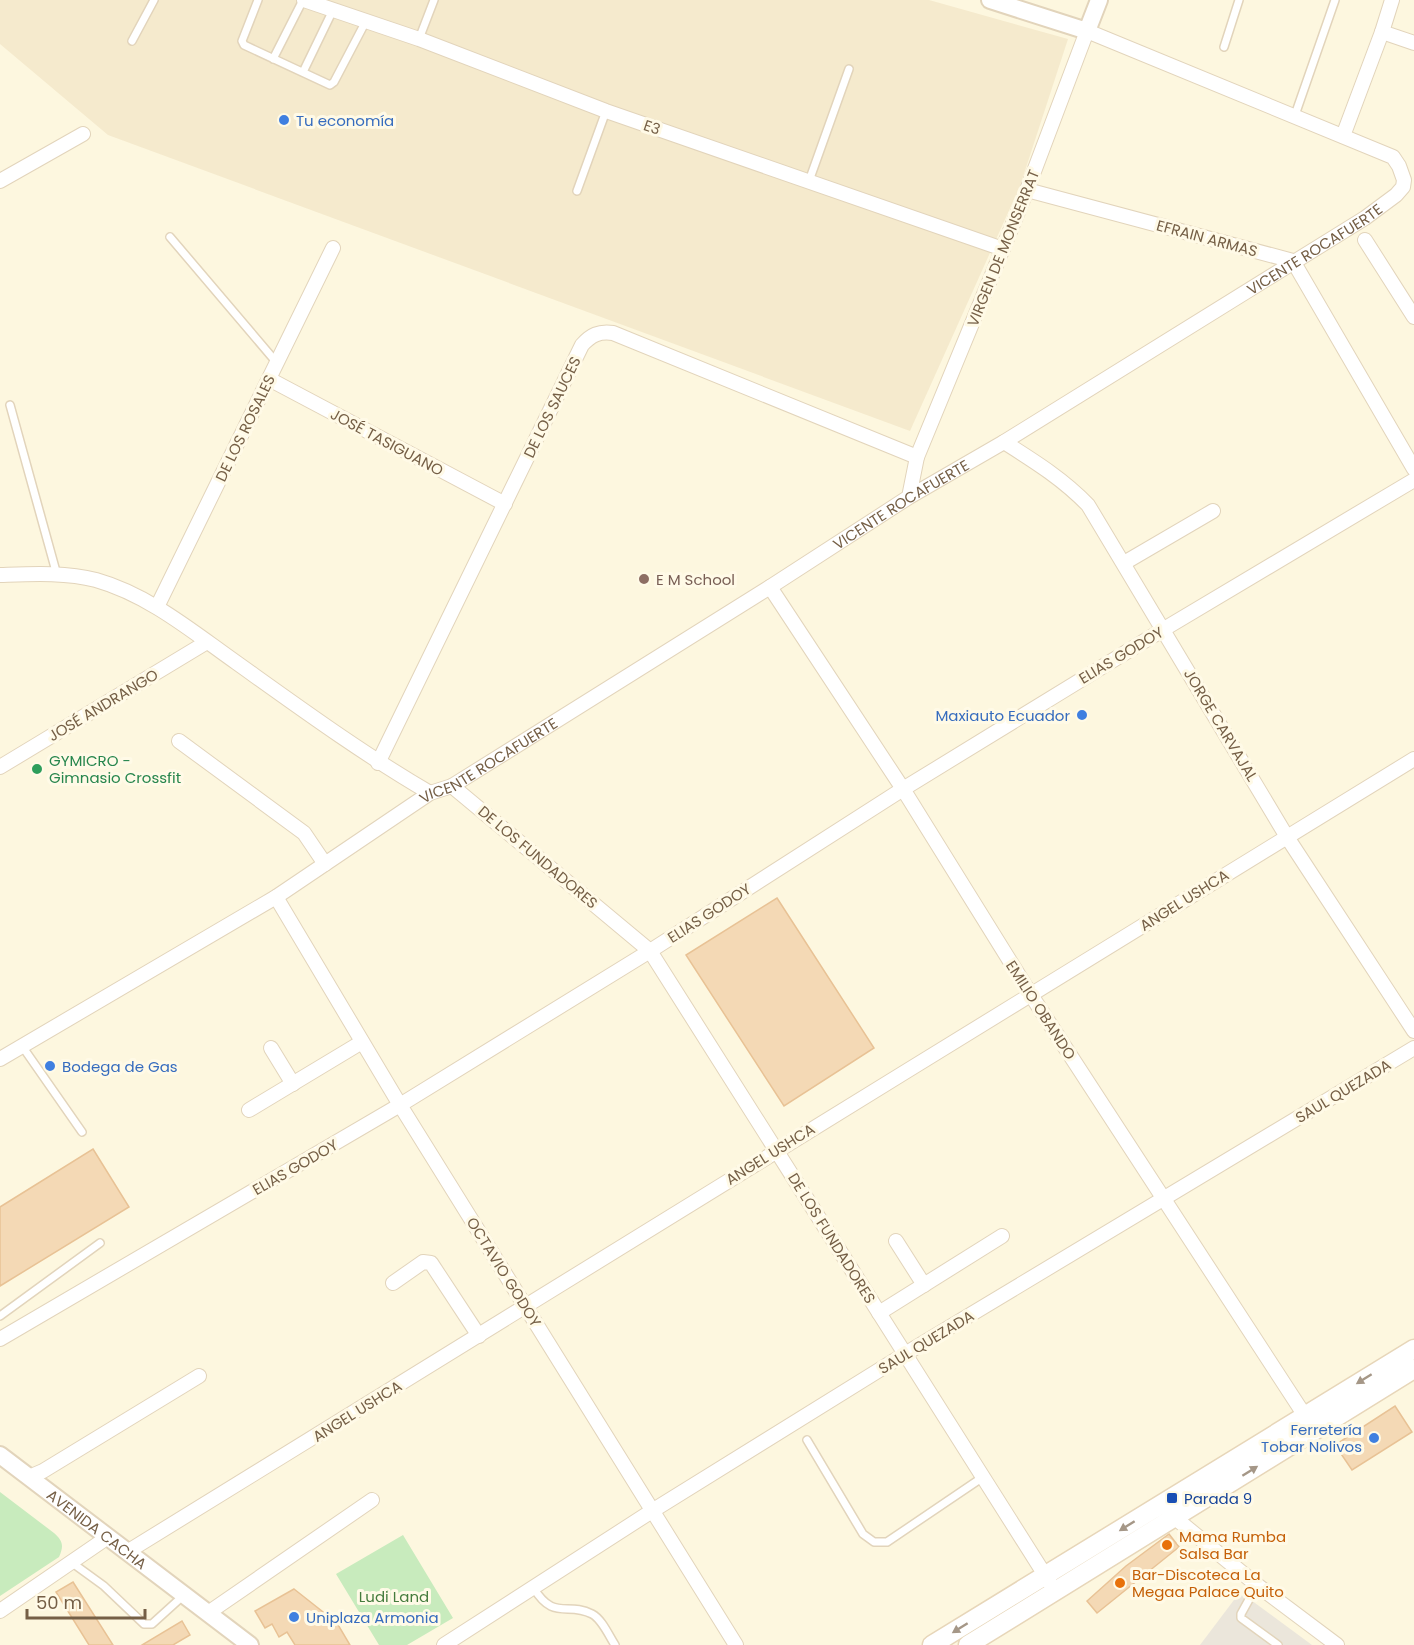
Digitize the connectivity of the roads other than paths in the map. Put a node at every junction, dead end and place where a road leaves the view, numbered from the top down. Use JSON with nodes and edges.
{"nodes":[{"id":1,"x":154,"y":0,"type":"edge"},
{"id":2,"x":258,"y":0,"type":"edge"},
{"id":3,"x":303,"y":0,"type":"edge"},
{"id":4,"x":434,"y":0,"type":"edge"},
{"id":5,"x":990,"y":0,"type":"edge"},
{"id":6,"x":1099,"y":0,"type":"edge"},
{"id":7,"x":1239,"y":0,"type":"edge"},
{"id":8,"x":1335,"y":0,"type":"edge"},
{"id":9,"x":1392,"y":0,"type":"edge"},
{"id":10,"x":333,"y":10,"type":"junction"},
{"id":11,"x":366,"y":21,"type":"junction"},
{"id":12,"x":1087,"y":31,"type":"junction"},
{"id":13,"x":1382,"y":32,"type":"junction"},
{"id":14,"x":419,"y":39,"type":"junction"},
{"id":15,"x":132,"y":40,"type":"dead end"},
{"id":16,"x":1414,"y":44,"type":"edge"},
{"id":17,"x":1224,"y":47,"type":"dead end"},
{"id":18,"x":273,"y":58,"type":"junction"},
{"id":19,"x":849,"y":69,"type":"dead end"},
{"id":20,"x":303,"y":72,"type":"junction"},
{"id":21,"x":606,"y":111,"type":"junction"},
{"id":22,"x":1295,"y":115,"type":"junction"},
{"id":23,"x":83,"y":134,"type":"dead end"},
{"id":24,"x":1343,"y":136,"type":"junction"},
{"id":25,"x":1399,"y":166,"type":"junction"},
{"id":26,"x":1414,"y":166,"type":"edge"},
{"id":27,"x":0,"y":181,"type":"edge"},
{"id":28,"x":808,"y":181,"type":"junction"},
{"id":29,"x":1027,"y":190,"type":"junction"},
{"id":30,"x":577,"y":191,"type":"dead end"},
{"id":31,"x":170,"y":237,"type":"dead end"},
{"id":32,"x":1365,"y":240,"type":"dead end"},
{"id":33,"x":333,"y":248,"type":"dead end"},
{"id":34,"x":1003,"y":249,"type":"junction"},
{"id":35,"x":1293,"y":261,"type":"junction"},
{"id":36,"x":1414,"y":317,"type":"edge"},
{"id":37,"x":277,"y":363,"type":"junction"},
{"id":38,"x":269,"y":379,"type":"junction"},
{"id":39,"x":10,"y":405,"type":"dead end"},
{"id":40,"x":1004,"y":442,"type":"junction"},
{"id":41,"x":917,"y":457,"type":"junction"},
{"id":42,"x":1414,"y":469,"type":"edge"},
{"id":43,"x":1414,"y":480,"type":"edge"},
{"id":44,"x":909,"y":497,"type":"junction"},
{"id":45,"x":505,"y":504,"type":"junction"},
{"id":46,"x":1213,"y":511,"type":"dead end"},
{"id":47,"x":1124,"y":563,"type":"junction"},
{"id":48,"x":0,"y":575,"type":"edge"},
{"id":49,"x":57,"y":575,"type":"junction"},
{"id":50,"x":770,"y":588,"type":"junction"},
{"id":51,"x":157,"y":606,"type":"junction"},
{"id":52,"x":1164,"y":629,"type":"junction"},
{"id":53,"x":207,"y":642,"type":"junction"},
{"id":54,"x":179,"y":741,"type":"dead end"},
{"id":55,"x":1414,"y":759,"type":"edge"},
{"id":56,"x":378,"y":763,"type":"junction"},
{"id":57,"x":0,"y":767,"type":"edge"},
{"id":58,"x":452,"y":786,"type":"junction"},
{"id":59,"x":903,"y":789,"type":"junction"},
{"id":60,"x":430,"y":793,"type":"junction"},
{"id":61,"x":1287,"y":837,"type":"junction"},
{"id":62,"x":325,"y":864,"type":"junction"},
{"id":63,"x":276,"y":897,"type":"junction"},
{"id":64,"x":650,"y":951,"type":"junction"},
{"id":65,"x":1031,"y":995,"type":"junction"},
{"id":66,"x":1414,"y":1031,"type":"edge"},
{"id":67,"x":362,"y":1042,"type":"junction"},
{"id":68,"x":22,"y":1046,"type":"junction"},
{"id":69,"x":271,"y":1048,"type":"dead end"},
{"id":70,"x":1414,"y":1048,"type":"edge"},
{"id":71,"x":0,"y":1059,"type":"edge"},
{"id":72,"x":293,"y":1084,"type":"junction"},
{"id":73,"x":400,"y":1105,"type":"junction"},
{"id":74,"x":249,"y":1110,"type":"dead end"},
{"id":75,"x":82,"y":1132,"type":"dead end"},
{"id":76,"x":776,"y":1150,"type":"junction"},
{"id":77,"x":1163,"y":1200,"type":"junction"},
{"id":78,"x":1002,"y":1236,"type":"dead end"},
{"id":79,"x":896,"y":1240,"type":"dead end"},
{"id":80,"x":100,"y":1243,"type":"dead end"},
{"id":81,"x":393,"y":1282,"type":"dead end"},
{"id":82,"x":924,"y":1285,"type":"junction"},
{"id":83,"x":525,"y":1308,"type":"junction"},
{"id":84,"x":879,"y":1313,"type":"junction"},
{"id":85,"x":0,"y":1316,"type":"edge"},
{"id":86,"x":479,"y":1336,"type":"junction"},
{"id":87,"x":0,"y":1339,"type":"edge"},
{"id":88,"x":1414,"y":1349,"type":"edge"},
{"id":89,"x":905,"y":1354,"type":"junction"},
{"id":90,"x":1414,"y":1370,"type":"edge"},
{"id":91,"x":199,"y":1376,"type":"dead end"},
{"id":92,"x":1310,"y":1423,"type":"junction"},
{"id":93,"x":807,"y":1440,"type":"dead end"},
{"id":94,"x":0,"y":1455,"type":"edge"},
{"id":95,"x":29,"y":1477,"type":"junction"},
{"id":96,"x":983,"y":1477,"type":"junction"},
{"id":97,"x":372,"y":1500,"type":"dead end"},
{"id":98,"x":1161,"y":1504,"type":"junction"},
{"id":99,"x":652,"y":1511,"type":"junction"},
{"id":100,"x":1173,"y":1518,"type":"junction"},
{"id":101,"x":108,"y":1537,"type":"junction"},
{"id":102,"x":127,"y":1552,"type":"junction"},
{"id":103,"x":71,"y":1562,"type":"junction"},
{"id":104,"x":1046,"y":1576,"type":"junction"},
{"id":105,"x":1257,"y":1585,"type":"junction"},
{"id":106,"x":533,"y":1587,"type":"junction"},
{"id":107,"x":1056,"y":1591,"type":"junction"},
{"id":108,"x":184,"y":1594,"type":"junction"},
{"id":109,"x":0,"y":1611,"type":"edge"},
{"id":110,"x":208,"y":1613,"type":"junction"},
{"id":111,"x":250,"y":1645,"type":"edge"},
{"id":112,"x":444,"y":1645,"type":"edge"},
{"id":113,"x":615,"y":1645,"type":"edge"},
{"id":114,"x":736,"y":1645,"type":"edge"},
{"id":115,"x":932,"y":1645,"type":"edge"},
{"id":116,"x":968,"y":1645,"type":"edge"},
{"id":117,"x":1278,"y":1645,"type":"edge"},
{"id":118,"x":1337,"y":1645,"type":"edge"}],
"edges":[{"from":1,"to":15,"type":"lane"},
{"from":2,"to":18,"type":"lane"},
{"from":3,"to":10,"type":"street","name":"E3"},
{"from":3,"to":18,"type":"lane"},
{"from":4,"to":14,"type":"lane"},
{"from":5,"to":12,"type":"street"},
{"from":6,"to":12,"type":"street","name":"VIRGEN DE MONSERRAT"},
{"from":7,"to":17,"type":"lane"},
{"from":8,"to":22,"type":"lane"},
{"from":9,"to":13,"type":"street"},
{"from":10,"to":11,"type":"street","name":"E3"},
{"from":10,"to":20,"type":"lane"},
{"from":11,"to":14,"type":"street","name":"E3"},
{"from":11,"to":20,"type":"lane"},
{"from":12,"to":22,"type":"street"},
{"from":12,"to":29,"type":"street","name":"VIRGEN DE MONSERRAT"},
{"from":13,"to":16,"type":"street"},
{"from":13,"to":24,"type":"street"},
{"from":14,"to":21,"type":"street","name":"E3"},
{"from":18,"to":20,"type":"lane"},
{"from":19,"to":28,"type":"lane"},
{"from":21,"to":28,"type":"street","name":"E3"},
{"from":21,"to":30,"type":"lane"},
{"from":22,"to":24,"type":"street"},
{"from":23,"to":27,"type":"street"},
{"from":24,"to":25,"type":"street"},
{"from":25,"to":26,"type":"street"},
{"from":25,"to":35,"type":"street","name":"VICENTE ROCAFUERTE"},
{"from":28,"to":34,"type":"street","name":"E3"},
{"from":29,"to":34,"type":"street","name":"VIRGEN DE MONSERRAT"},
{"from":29,"to":35,"type":"street","name":"EFRAIN ARMAS"},
{"from":31,"to":37,"type":"lane"},
{"from":32,"to":36,"type":"street"},
{"from":33,"to":37,"type":"street","name":"DE LOS ROSALES"},
{"from":34,"to":41,"type":"street","name":"VIRGEN DE MONSERRAT"},
{"from":35,"to":40,"type":"street","name":"VICENTE ROCAFUERTE"},
{"from":35,"to":42,"type":"street"},
{"from":37,"to":38,"type":"street","name":"DE LOS ROSALES"},
{"from":38,"to":45,"type":"street","name":"JOSÉ TASIGUANO"},
{"from":38,"to":51,"type":"street","name":"DE LOS ROSALES"},
{"from":39,"to":49,"type":"lane"},
{"from":40,"to":44,"type":"street","name":"VICENTE ROCAFUERTE"},
{"from":40,"to":47,"type":"street","name":"JORGE CARVAJAL"},
{"from":41,"to":44,"type":"street","name":"VIRGEN DE MONSERRAT"},
{"from":41,"to":45,"type":"street","name":"DE LOS SAUCES"},
{"from":43,"to":52,"type":"street","name":"ELIAS GODOY"},
{"from":44,"to":50,"type":"street","name":"VICENTE ROCAFUERTE"},
{"from":45,"to":56,"type":"street","name":"DE LOS SAUCES"},
{"from":46,"to":47,"type":"street"},
{"from":47,"to":52,"type":"street","name":"JORGE CARVAJAL"},
{"from":48,"to":49,"type":"street"},
{"from":49,"to":51,"type":"street"},
{"from":50,"to":58,"type":"street","name":"VICENTE ROCAFUERTE"},
{"from":50,"to":59,"type":"street","name":"EMILIO OBANDO"},
{"from":51,"to":53,"type":"street"},
{"from":52,"to":59,"type":"street","name":"ELIAS GODOY"},
{"from":52,"to":61,"type":"street","name":"JORGE CARVAJAL"},
{"from":53,"to":56,"type":"street"},
{"from":53,"to":57,"type":"street","name":"JOSÉ ANDRANGO"},
{"from":54,"to":62,"type":"street"},
{"from":55,"to":61,"type":"street","name":"ANGEL USHCA"},
{"from":56,"to":60,"type":"street"},
{"from":58,"to":60,"type":"street","name":"VICENTE ROCAFUERTE"},
{"from":58,"to":64,"type":"street","name":"DE LOS FUNDADORES"},
{"from":59,"to":64,"type":"street","name":"ELIAS GODOY"},
{"from":59,"to":65,"type":"street","name":"EMILIO OBANDO"},
{"from":60,"to":62,"type":"street","name":"VICENTE ROCAFUERTE"},
{"from":61,"to":65,"type":"street","name":"ANGEL USHCA"},
{"from":61,"to":66,"type":"street","name":"JORGE CARVAJAL"},
{"from":62,"to":63,"type":"street","name":"VICENTE ROCAFUERTE"},
{"from":63,"to":67,"type":"street","name":"OCTAVIO GODOY"},
{"from":63,"to":68,"type":"street","name":"VICENTE ROCAFUERTE"},
{"from":64,"to":73,"type":"street","name":"ELIAS GODOY"},
{"from":64,"to":76,"type":"street","name":"DE LOS FUNDADORES"},
{"from":65,"to":76,"type":"street","name":"ANGEL USHCA"},
{"from":65,"to":77,"type":"street","name":"EMILIO OBANDO"},
{"from":67,"to":72,"type":"street"},
{"from":67,"to":73,"type":"street","name":"OCTAVIO GODOY"},
{"from":68,"to":71,"type":"street","name":"VICENTE ROCAFUERTE"},
{"from":68,"to":75,"type":"lane"},
{"from":69,"to":72,"type":"street"},
{"from":70,"to":77,"type":"street","name":"SAUL QUEZADA"},
{"from":72,"to":74,"type":"street"},
{"from":73,"to":83,"type":"street","name":"OCTAVIO GODOY"},
{"from":73,"to":87,"type":"street","name":"ELIAS GODOY"},
{"from":76,"to":83,"type":"street","name":"ANGEL USHCA"},
{"from":76,"to":84,"type":"street","name":"DE LOS FUNDADORES"},
{"from":77,"to":89,"type":"street","name":"SAUL QUEZADA"},
{"from":77,"to":92,"type":"street","name":"EMILIO OBANDO"},
{"from":78,"to":82,"type":"street"},
{"from":79,"to":82,"type":"street"},
{"from":80,"to":85,"type":"lane"},
{"from":81,"to":86,"type":"street"},
{"from":82,"to":84,"type":"street"},
{"from":83,"to":86,"type":"street","name":"ANGEL USHCA"},
{"from":83,"to":99,"type":"street","name":"OCTAVIO GODOY"},
{"from":84,"to":89,"type":"street","name":"DE LOS FUNDADORES"},
{"from":86,"to":102,"type":"street","name":"ANGEL USHCA"},
{"from":88,"to":92,"type":"main road","one_way":true},
{"from":89,"to":96,"type":"street","name":"DE LOS FUNDADORES"},
{"from":89,"to":99,"type":"street","name":"SAUL QUEZADA"},
{"from":90,"to":92,"type":"main road"},
{"from":91,"to":95,"type":"street"},
{"from":92,"to":98,"type":"main road"},
{"from":100,"to":92,"type":"main road","one_way":true},
{"from":93,"to":96,"type":"lane"},
{"from":94,"to":95,"type":"street","name":"AVENIDA CACHA"},
{"from":95,"to":101,"type":"street","name":"AVENIDA CACHA"},
{"from":96,"to":104,"type":"street","name":"DE LOS FUNDADORES"},
{"from":97,"to":110,"type":"street"},
{"from":98,"to":100,"type":"street"},
{"from":98,"to":104,"type":"main road","one_way":true},
{"from":99,"to":106,"type":"street","name":"SAUL QUEZADA"},
{"from":99,"to":114,"type":"street","name":"OCTAVIO GODOY"},
{"from":100,"to":105,"type":"street"},
{"from":100,"to":107,"type":"main road"},
{"from":101,"to":102,"type":"street","name":"AVENIDA CACHA"},
{"from":101,"to":103,"type":"street"},
{"from":102,"to":108,"type":"street","name":"AVENIDA CACHA"},
{"from":103,"to":108,"type":"lane"},
{"from":103,"to":109,"type":"street"},
{"from":104,"to":107,"type":"street","name":"DE LOS FUNDADORES"},
{"from":104,"to":115,"type":"main road","one_way":true},
{"from":105,"to":117,"type":"lane"},
{"from":105,"to":118,"type":"street"},
{"from":106,"to":112,"type":"street","name":"SAUL QUEZADA"},
{"from":106,"to":113,"type":"lane"},
{"from":107,"to":116,"type":"main road"},
{"from":108,"to":110,"type":"street","name":"AVENIDA CACHA"},
{"from":110,"to":111,"type":"street","name":"AVENIDA CACHA"}]}
